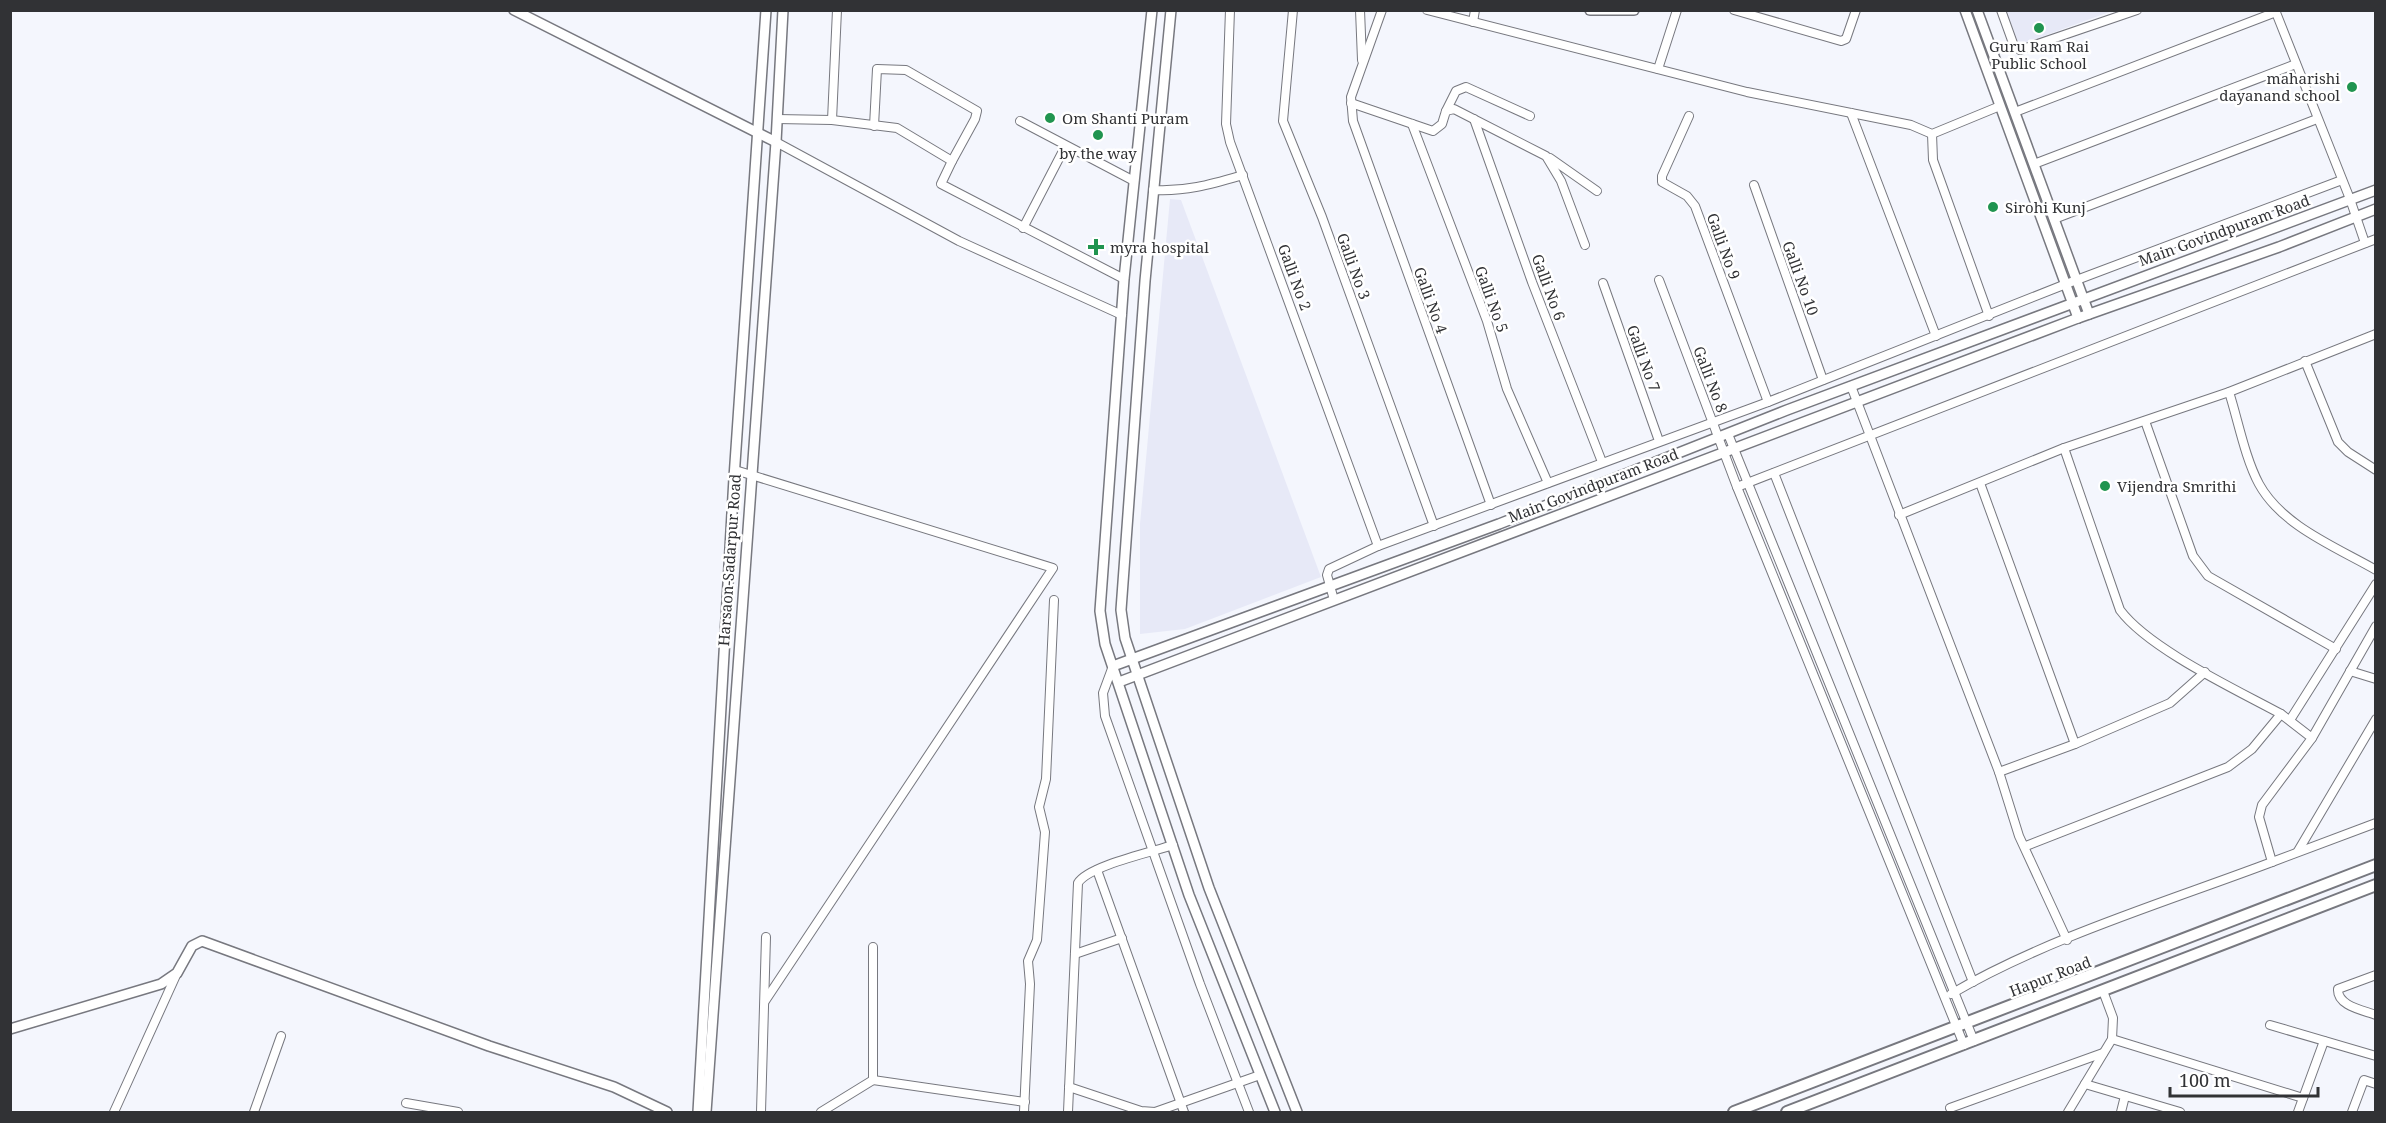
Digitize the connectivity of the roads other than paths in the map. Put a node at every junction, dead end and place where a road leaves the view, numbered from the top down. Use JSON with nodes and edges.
{"nodes":[{"id":1,"x":514,"y":10,"type":"edge"},
{"id":2,"x":766,"y":10,"type":"edge"},
{"id":3,"x":783,"y":10,"type":"edge"},
{"id":4,"x":837,"y":10,"type":"edge"},
{"id":5,"x":1152,"y":10,"type":"edge"},
{"id":6,"x":1171,"y":10,"type":"edge"},
{"id":7,"x":1230,"y":10,"type":"edge"},
{"id":8,"x":1293,"y":10,"type":"edge"},
{"id":9,"x":1360,"y":10,"type":"edge"},
{"id":10,"x":1382,"y":10,"type":"edge"},
{"id":11,"x":1427,"y":10,"type":"edge"},
{"id":12,"x":1475,"y":10,"type":"edge"},
{"id":13,"x":1590,"y":10,"type":"edge"},
{"id":14,"x":1634,"y":10,"type":"edge"},
{"id":15,"x":1677,"y":10,"type":"edge"},
{"id":16,"x":1734,"y":10,"type":"edge"},
{"id":17,"x":1856,"y":10,"type":"edge"},
{"id":18,"x":1965,"y":10,"type":"edge"},
{"id":19,"x":1977,"y":10,"type":"edge"},
{"id":20,"x":2001,"y":10,"type":"edge"},
{"id":21,"x":2138,"y":10,"type":"edge"},
{"id":22,"x":2276,"y":11,"type":"edge"},
{"id":23,"x":1473,"y":22,"type":"junction"},
{"id":24,"x":2296,"y":64,"type":"junction"},
{"id":25,"x":1362,"y":67,"type":"junction"},
{"id":26,"x":1658,"y":69,"type":"junction"},
{"id":27,"x":1351,"y":103,"type":"junction"},
{"id":28,"x":2000,"y":106,"type":"junction"},
{"id":29,"x":1446,"y":111,"type":"junction"},
{"id":30,"x":2015,"y":112,"type":"junction"},
{"id":31,"x":1851,"y":113,"type":"junction"},
{"id":32,"x":1530,"y":116,"type":"dead end"},
{"id":33,"x":1689,"y":116,"type":"dead end"},
{"id":34,"x":777,"y":119,"type":"junction"},
{"id":35,"x":1474,"y":119,"type":"junction"},
{"id":36,"x":2317,"y":119,"type":"junction"},
{"id":37,"x":832,"y":120,"type":"junction"},
{"id":38,"x":1020,"y":122,"type":"dead end"},
{"id":39,"x":1412,"y":123,"type":"junction"},
{"id":40,"x":874,"y":126,"type":"junction"},
{"id":41,"x":756,"y":132,"type":"junction"},
{"id":42,"x":1932,"y":134,"type":"junction"},
{"id":43,"x":776,"y":142,"type":"junction"},
{"id":44,"x":1065,"y":147,"type":"junction"},
{"id":45,"x":1546,"y":156,"type":"junction"},
{"id":46,"x":952,"y":161,"type":"junction"},
{"id":47,"x":2034,"y":164,"type":"junction"},
{"id":48,"x":1243,"y":175,"type":"junction"},
{"id":49,"x":2342,"y":180,"type":"junction"},
{"id":50,"x":1134,"y":181,"type":"junction"},
{"id":51,"x":1754,"y":185,"type":"dead end"},
{"id":52,"x":1153,"y":190,"type":"junction"},
{"id":53,"x":2376,"y":190,"type":"edge"},
{"id":54,"x":1596,"y":191,"type":"dead end"},
{"id":55,"x":2350,"y":199,"type":"junction"},
{"id":56,"x":2376,"y":209,"type":"edge"},
{"id":57,"x":2356,"y":217,"type":"junction"},
{"id":58,"x":2055,"y":219,"type":"junction"},
{"id":59,"x":1023,"y":228,"type":"junction"},
{"id":60,"x":2376,"y":239,"type":"edge"},
{"id":61,"x":2365,"y":243,"type":"junction"},
{"id":62,"x":1586,"y":245,"type":"dead end"},
{"id":63,"x":1124,"y":279,"type":"junction"},
{"id":64,"x":1659,"y":280,"type":"dead end"},
{"id":65,"x":2077,"y":280,"type":"junction"},
{"id":66,"x":1603,"y":283,"type":"dead end"},
{"id":67,"x":2066,"y":284,"type":"junction"},
{"id":68,"x":2084,"y":298,"type":"junction"},
{"id":69,"x":2072,"y":302,"type":"junction"},
{"id":70,"x":2089,"y":314,"type":"junction"},
{"id":71,"x":1122,"y":315,"type":"junction"},
{"id":72,"x":1989,"y":316,"type":"junction"},
{"id":73,"x":2078,"y":318,"type":"junction"},
{"id":74,"x":2376,"y":334,"type":"edge"},
{"id":75,"x":1936,"y":336,"type":"junction"},
{"id":76,"x":2305,"y":361,"type":"junction"},
{"id":77,"x":1823,"y":380,"type":"junction"},
{"id":78,"x":1851,"y":386,"type":"junction"},
{"id":79,"x":2229,"y":392,"type":"junction"},
{"id":80,"x":1768,"y":402,"type":"junction"},
{"id":81,"x":1856,"y":402,"type":"junction"},
{"id":82,"x":2145,"y":421,"type":"junction"},
{"id":83,"x":1713,"y":422,"type":"junction"},
{"id":84,"x":1723,"y":435,"type":"junction"},
{"id":85,"x":1869,"y":435,"type":"junction"},
{"id":86,"x":1659,"y":441,"type":"junction"},
{"id":87,"x":2064,"y":448,"type":"junction"},
{"id":88,"x":1729,"y":449,"type":"junction"},
{"id":89,"x":1602,"y":462,"type":"junction"},
{"id":90,"x":735,"y":470,"type":"junction"},
{"id":91,"x":2376,"y":470,"type":"edge"},
{"id":92,"x":1774,"y":473,"type":"junction"},
{"id":93,"x":750,"y":477,"type":"junction"},
{"id":94,"x":1548,"y":483,"type":"junction"},
{"id":95,"x":1746,"y":483,"type":"junction"},
{"id":96,"x":1980,"y":483,"type":"junction"},
{"id":97,"x":1737,"y":487,"type":"junction"},
{"id":98,"x":1491,"y":505,"type":"junction"},
{"id":99,"x":1899,"y":515,"type":"junction"},
{"id":100,"x":1434,"y":526,"type":"junction"},
{"id":101,"x":1378,"y":546,"type":"junction"},
{"id":102,"x":2376,"y":570,"type":"edge"},
{"id":103,"x":2376,"y":584,"type":"edge"},
{"id":104,"x":1329,"y":585,"type":"junction"},
{"id":105,"x":1054,"y":600,"type":"dead end"},
{"id":106,"x":1334,"y":600,"type":"junction"},
{"id":107,"x":2376,"y":626,"type":"edge"},
{"id":108,"x":2336,"y":649,"type":"junction"},
{"id":109,"x":1133,"y":658,"type":"junction"},
{"id":110,"x":1113,"y":666,"type":"junction"},
{"id":111,"x":2350,"y":671,"type":"junction"},
{"id":112,"x":2205,"y":672,"type":"junction"},
{"id":113,"x":1138,"y":675,"type":"junction"},
{"id":114,"x":2376,"y":679,"type":"edge"},
{"id":115,"x":1119,"y":682,"type":"junction"},
{"id":116,"x":2281,"y":714,"type":"junction"},
{"id":117,"x":2376,"y":719,"type":"edge"},
{"id":118,"x":2290,"y":720,"type":"junction"},
{"id":119,"x":2312,"y":738,"type":"junction"},
{"id":120,"x":2075,"y":744,"type":"junction"},
{"id":121,"x":1999,"y":772,"type":"junction"},
{"id":122,"x":2376,"y":823,"type":"edge"},
{"id":123,"x":1173,"y":845,"type":"junction"},
{"id":124,"x":2026,"y":846,"type":"junction"},
{"id":125,"x":2298,"y":851,"type":"junction"},
{"id":126,"x":1153,"y":852,"type":"junction"},
{"id":127,"x":2272,"y":862,"type":"junction"},
{"id":128,"x":2376,"y":865,"type":"edge"},
{"id":129,"x":1097,"y":870,"type":"junction"},
{"id":130,"x":2376,"y":885,"type":"edge"},
{"id":131,"x":766,"y":937,"type":"dead end"},
{"id":132,"x":1122,"y":938,"type":"junction"},
{"id":133,"x":2067,"y":940,"type":"junction"},
{"id":134,"x":873,"y":947,"type":"dead end"},
{"id":135,"x":1075,"y":954,"type":"junction"},
{"id":136,"x":177,"y":973,"type":"junction"},
{"id":137,"x":2376,"y":975,"type":"edge"},
{"id":138,"x":1973,"y":981,"type":"junction"},
{"id":139,"x":2103,"y":991,"type":"junction"},
{"id":140,"x":1954,"y":993,"type":"junction"},
{"id":141,"x":1944,"y":998,"type":"junction"},
{"id":142,"x":765,"y":1001,"type":"junction"},
{"id":143,"x":2376,"y":1015,"type":"edge"},
{"id":144,"x":2270,"y":1025,"type":"dead end"},
{"id":145,"x":1962,"y":1027,"type":"junction"},
{"id":146,"x":10,"y":1029,"type":"edge"},
{"id":147,"x":281,"y":1036,"type":"dead end"},
{"id":148,"x":2112,"y":1039,"type":"junction"},
{"id":149,"x":2324,"y":1041,"type":"junction"},
{"id":150,"x":1969,"y":1043,"type":"junction"},
{"id":151,"x":2103,"y":1053,"type":"junction"},
{"id":152,"x":2376,"y":1056,"type":"edge"},
{"id":153,"x":1260,"y":1075,"type":"junction"},
{"id":154,"x":873,"y":1080,"type":"junction"},
{"id":155,"x":1239,"y":1083,"type":"junction"},
{"id":156,"x":2085,"y":1084,"type":"junction"},
{"id":157,"x":2376,"y":1084,"type":"edge"},
{"id":158,"x":1069,"y":1087,"type":"junction"},
{"id":159,"x":2125,"y":1096,"type":"junction"},
{"id":160,"x":2303,"y":1098,"type":"junction"},
{"id":161,"x":1025,"y":1102,"type":"junction"},
{"id":162,"x":406,"y":1103,"type":"dead end"},
{"id":163,"x":1181,"y":1104,"type":"junction"},
{"id":164,"x":1950,"y":1108,"type":"dead end"},
{"id":165,"x":829,"y":1110,"type":"edge"},
{"id":166,"x":1804,"y":1110,"type":"edge"},
{"id":167,"x":666,"y":1112,"type":"edge"},
{"id":168,"x":2176,"y":1112,"type":"edge"},
{"id":169,"x":114,"y":1113,"type":"edge"},
{"id":170,"x":254,"y":1113,"type":"edge"},
{"id":171,"x":458,"y":1113,"type":"edge"},
{"id":172,"x":698,"y":1113,"type":"edge"},
{"id":173,"x":706,"y":1113,"type":"edge"},
{"id":174,"x":761,"y":1113,"type":"edge"},
{"id":175,"x":821,"y":1113,"type":"edge"},
{"id":176,"x":1024,"y":1113,"type":"edge"},
{"id":177,"x":1068,"y":1113,"type":"edge"},
{"id":178,"x":1184,"y":1113,"type":"edge"},
{"id":179,"x":1249,"y":1113,"type":"edge"},
{"id":180,"x":1275,"y":1113,"type":"edge"},
{"id":181,"x":1297,"y":1113,"type":"edge"},
{"id":182,"x":1734,"y":1113,"type":"edge"},
{"id":183,"x":1786,"y":1113,"type":"edge"},
{"id":184,"x":2068,"y":1113,"type":"edge"},
{"id":185,"x":2121,"y":1113,"type":"edge"},
{"id":186,"x":2298,"y":1113,"type":"edge"},
{"id":187,"x":2352,"y":1113,"type":"edge"}],
"edges":[{"from":1,"to":41,"type":"street"},
{"from":2,"to":41,"type":"street","name":"Harsaon-Sadarpur Road"},
{"from":3,"to":34,"type":"street","name":"Harsaon-Sadarpur Road"},
{"from":4,"to":37,"type":"street"},
{"from":5,"to":50,"type":"street"},
{"from":6,"to":52,"type":"street"},
{"from":7,"to":48,"type":"street","name":"Galli No 2"},
{"from":8,"to":100,"type":"street","name":"Galli No 3"},
{"from":9,"to":25,"type":"street"},
{"from":10,"to":25,"type":"street"},
{"from":11,"to":23,"type":"street"},
{"from":12,"to":23,"type":"street"},
{"from":13,"to":14,"type":"street"},
{"from":15,"to":26,"type":"street"},
{"from":16,"to":17,"type":"street"},
{"from":18,"to":28,"type":"street"},
{"from":19,"to":30,"type":"street"},
{"from":20,"to":21,"type":"street"},
{"from":22,"to":24,"type":"street"},
{"from":22,"to":30,"type":"street"},
{"from":23,"to":26,"type":"street"},
{"from":24,"to":36,"type":"street"},
{"from":24,"to":47,"type":"street"},
{"from":25,"to":27,"type":"street"},
{"from":26,"to":31,"type":"street"},
{"from":27,"to":39,"type":"street"},
{"from":27,"to":98,"type":"street","name":"Galli No 4"},
{"from":28,"to":42,"type":"street"},
{"from":28,"to":67,"type":"street"},
{"from":29,"to":32,"type":"street"},
{"from":29,"to":35,"type":"street"},
{"from":29,"to":39,"type":"street"},
{"from":30,"to":47,"type":"street"},
{"from":31,"to":42,"type":"street"},
{"from":31,"to":75,"type":"street"},
{"from":33,"to":80,"type":"street","name":"Galli No 9"},
{"from":34,"to":37,"type":"street"},
{"from":34,"to":43,"type":"street","name":"Harsaon-Sadarpur Road"},
{"from":35,"to":45,"type":"street"},
{"from":35,"to":89,"type":"street","name":"Galli No 6"},
{"from":36,"to":49,"type":"street"},
{"from":36,"to":58,"type":"street"},
{"from":37,"to":40,"type":"street"},
{"from":38,"to":44,"type":"street"},
{"from":39,"to":94,"type":"street","name":"Galli No 5"},
{"from":40,"to":46,"type":"street"},
{"from":40,"to":46,"type":"street"},
{"from":41,"to":43,"type":"street"},
{"from":41,"to":90,"type":"street","name":"Harsaon-Sadarpur Road"},
{"from":42,"to":72,"type":"street"},
{"from":43,"to":71,"type":"street"},
{"from":43,"to":93,"type":"street","name":"Harsaon-Sadarpur Road"},
{"from":44,"to":50,"type":"street"},
{"from":44,"to":59,"type":"street"},
{"from":45,"to":54,"type":"street"},
{"from":45,"to":62,"type":"street"},
{"from":46,"to":59,"type":"street"},
{"from":47,"to":58,"type":"street"},
{"from":48,"to":52,"type":"street"},
{"from":48,"to":101,"type":"street","name":"Galli No 2"},
{"from":49,"to":55,"type":"street"},
{"from":49,"to":65,"type":"street"},
{"from":50,"to":63,"type":"street"},
{"from":51,"to":77,"type":"street","name":"Galli No 10"},
{"from":52,"to":109,"type":"street"},
{"from":53,"to":55,"type":"street","name":"Main Govindpuram Road"},
{"from":55,"to":57,"type":"street"},
{"from":55,"to":68,"type":"street","name":"Main Govindpuram Road"},
{"from":56,"to":57,"type":"street","name":"Main Govindpuram Road"},
{"from":57,"to":61,"type":"street"},
{"from":57,"to":70,"type":"street","name":"Main Govindpuram Road"},
{"from":58,"to":65,"type":"street"},
{"from":59,"to":63,"type":"street"},
{"from":60,"to":61,"type":"street"},
{"from":61,"to":85,"type":"street"},
{"from":63,"to":71,"type":"street"},
{"from":64,"to":83,"type":"street","name":"Galli No 8"},
{"from":65,"to":67,"type":"street"},
{"from":65,"to":68,"type":"street"},
{"from":66,"to":86,"type":"street","name":"Galli No 7"},
{"from":67,"to":69,"type":"street"},
{"from":67,"to":72,"type":"street"},
{"from":68,"to":69,"type":"street","name":"Main Govindpuram Road"},
{"from":68,"to":70,"type":"street"},
{"from":69,"to":73,"type":"street"},
{"from":69,"to":78,"type":"street","name":"Main Govindpuram Road"},
{"from":70,"to":73,"type":"street","name":"Main Govindpuram Road"},
{"from":71,"to":110,"type":"street"},
{"from":72,"to":75,"type":"street"},
{"from":73,"to":81,"type":"street","name":"Main Govindpuram Road"},
{"from":74,"to":76,"type":"street"},
{"from":75,"to":77,"type":"street"},
{"from":76,"to":79,"type":"street"},
{"from":76,"to":91,"type":"street"},
{"from":77,"to":80,"type":"street"},
{"from":78,"to":81,"type":"street"},
{"from":78,"to":84,"type":"street","name":"Main Govindpuram Road"},
{"from":79,"to":82,"type":"street"},
{"from":79,"to":102,"type":"street"},
{"from":80,"to":83,"type":"street"},
{"from":81,"to":85,"type":"street"},
{"from":81,"to":88,"type":"street","name":"Main Govindpuram Road"},
{"from":82,"to":87,"type":"street"},
{"from":82,"to":108,"type":"street"},
{"from":83,"to":84,"type":"street","name":"Galli No 8"},
{"from":83,"to":86,"type":"street"},
{"from":84,"to":88,"type":"street","name":"Galli No 8"},
{"from":84,"to":104,"type":"street","name":"Main Govindpuram Road"},
{"from":85,"to":92,"type":"street"},
{"from":85,"to":99,"type":"street"},
{"from":86,"to":89,"type":"street"},
{"from":87,"to":96,"type":"street"},
{"from":87,"to":112,"type":"street"},
{"from":88,"to":95,"type":"street"},
{"from":88,"to":97,"type":"street","name":"Galli No 8"},
{"from":88,"to":106,"type":"street","name":"Main Govindpuram Road"},
{"from":89,"to":94,"type":"street"},
{"from":90,"to":93,"type":"street"},
{"from":90,"to":172,"type":"street","name":"Harsaon-Sadarpur Road"},
{"from":92,"to":95,"type":"street"},
{"from":92,"to":138,"type":"street"},
{"from":93,"to":142,"type":"street"},
{"from":93,"to":173,"type":"street","name":"Harsaon-Sadarpur Road"},
{"from":94,"to":98,"type":"street"},
{"from":95,"to":97,"type":"street"},
{"from":95,"to":140,"type":"street"},
{"from":96,"to":99,"type":"street"},
{"from":96,"to":120,"type":"street"},
{"from":97,"to":141,"type":"street","name":"Galli No 8"},
{"from":98,"to":100,"type":"street"},
{"from":99,"to":121,"type":"street"},
{"from":100,"to":101,"type":"street"},
{"from":101,"to":104,"type":"street"},
{"from":103,"to":108,"type":"street"},
{"from":104,"to":106,"type":"street"},
{"from":104,"to":109,"type":"street","name":"Main Govindpuram Road"},
{"from":105,"to":161,"type":"street"},
{"from":106,"to":113,"type":"street","name":"Main Govindpuram Road"},
{"from":107,"to":111,"type":"street"},
{"from":108,"to":118,"type":"street"},
{"from":109,"to":110,"type":"street","name":"Main Govindpuram Road"},
{"from":109,"to":113,"type":"street"},
{"from":110,"to":115,"type":"street"},
{"from":110,"to":126,"type":"street"},
{"from":111,"to":114,"type":"street"},
{"from":111,"to":119,"type":"street"},
{"from":112,"to":116,"type":"street"},
{"from":112,"to":120,"type":"street"},
{"from":113,"to":115,"type":"street","name":"Main Govindpuram Road"},
{"from":113,"to":181,"type":"street"},
{"from":115,"to":123,"type":"street"},
{"from":116,"to":118,"type":"street"},
{"from":116,"to":124,"type":"street"},
{"from":117,"to":125,"type":"street"},
{"from":118,"to":119,"type":"street"},
{"from":119,"to":127,"type":"street"},
{"from":120,"to":121,"type":"street"},
{"from":121,"to":124,"type":"street"},
{"from":122,"to":125,"type":"street"},
{"from":123,"to":126,"type":"street"},
{"from":123,"to":153,"type":"street"},
{"from":124,"to":133,"type":"street"},
{"from":125,"to":127,"type":"street"},
{"from":126,"to":129,"type":"street"},
{"from":126,"to":155,"type":"street"},
{"from":127,"to":133,"type":"street"},
{"from":128,"to":145,"type":"main road","name":"Hapur Road"},
{"from":129,"to":132,"type":"street"},
{"from":129,"to":135,"type":"street"},
{"from":130,"to":139,"type":"main road"},
{"from":131,"to":142,"type":"street"},
{"from":132,"to":135,"type":"street"},
{"from":132,"to":163,"type":"street"},
{"from":133,"to":138,"type":"street"},
{"from":134,"to":154,"type":"street"},
{"from":135,"to":158,"type":"street"},
{"from":136,"to":146,"type":"street"},
{"from":136,"to":167,"type":"street"},
{"from":136,"to":169,"type":"street"},
{"from":137,"to":143,"type":"street"},
{"from":138,"to":140,"type":"street"},
{"from":139,"to":148,"type":"street"},
{"from":139,"to":150,"type":"main road"},
{"from":140,"to":141,"type":"street"},
{"from":140,"to":145,"type":"street"},
{"from":141,"to":145,"type":"street","name":"Galli No 8"},
{"from":142,"to":174,"type":"street"},
{"from":144,"to":149,"type":"street"},
{"from":145,"to":150,"type":"street"},
{"from":145,"to":182,"type":"main road","name":"Hapur Road"},
{"from":147,"to":170,"type":"street"},
{"from":148,"to":151,"type":"street"},
{"from":148,"to":160,"type":"street"},
{"from":149,"to":152,"type":"street"},
{"from":149,"to":160,"type":"street"},
{"from":150,"to":166,"type":"main road"},
{"from":151,"to":156,"type":"street"},
{"from":151,"to":164,"type":"street"},
{"from":153,"to":155,"type":"street"},
{"from":153,"to":180,"type":"street"},
{"from":154,"to":161,"type":"street"},
{"from":154,"to":165,"type":"street"},
{"from":155,"to":163,"type":"street"},
{"from":155,"to":179,"type":"street"},
{"from":156,"to":159,"type":"street"},
{"from":156,"to":184,"type":"street"},
{"from":157,"to":187,"type":"street"},
{"from":158,"to":163,"type":"street"},
{"from":158,"to":177,"type":"street"},
{"from":159,"to":168,"type":"street"},
{"from":159,"to":185,"type":"street"},
{"from":160,"to":186,"type":"street"},
{"from":161,"to":176,"type":"street"},
{"from":162,"to":171,"type":"street"},
{"from":163,"to":178,"type":"street"},
{"from":165,"to":175,"type":"street"},
{"from":166,"to":183,"type":"main road"}]}
